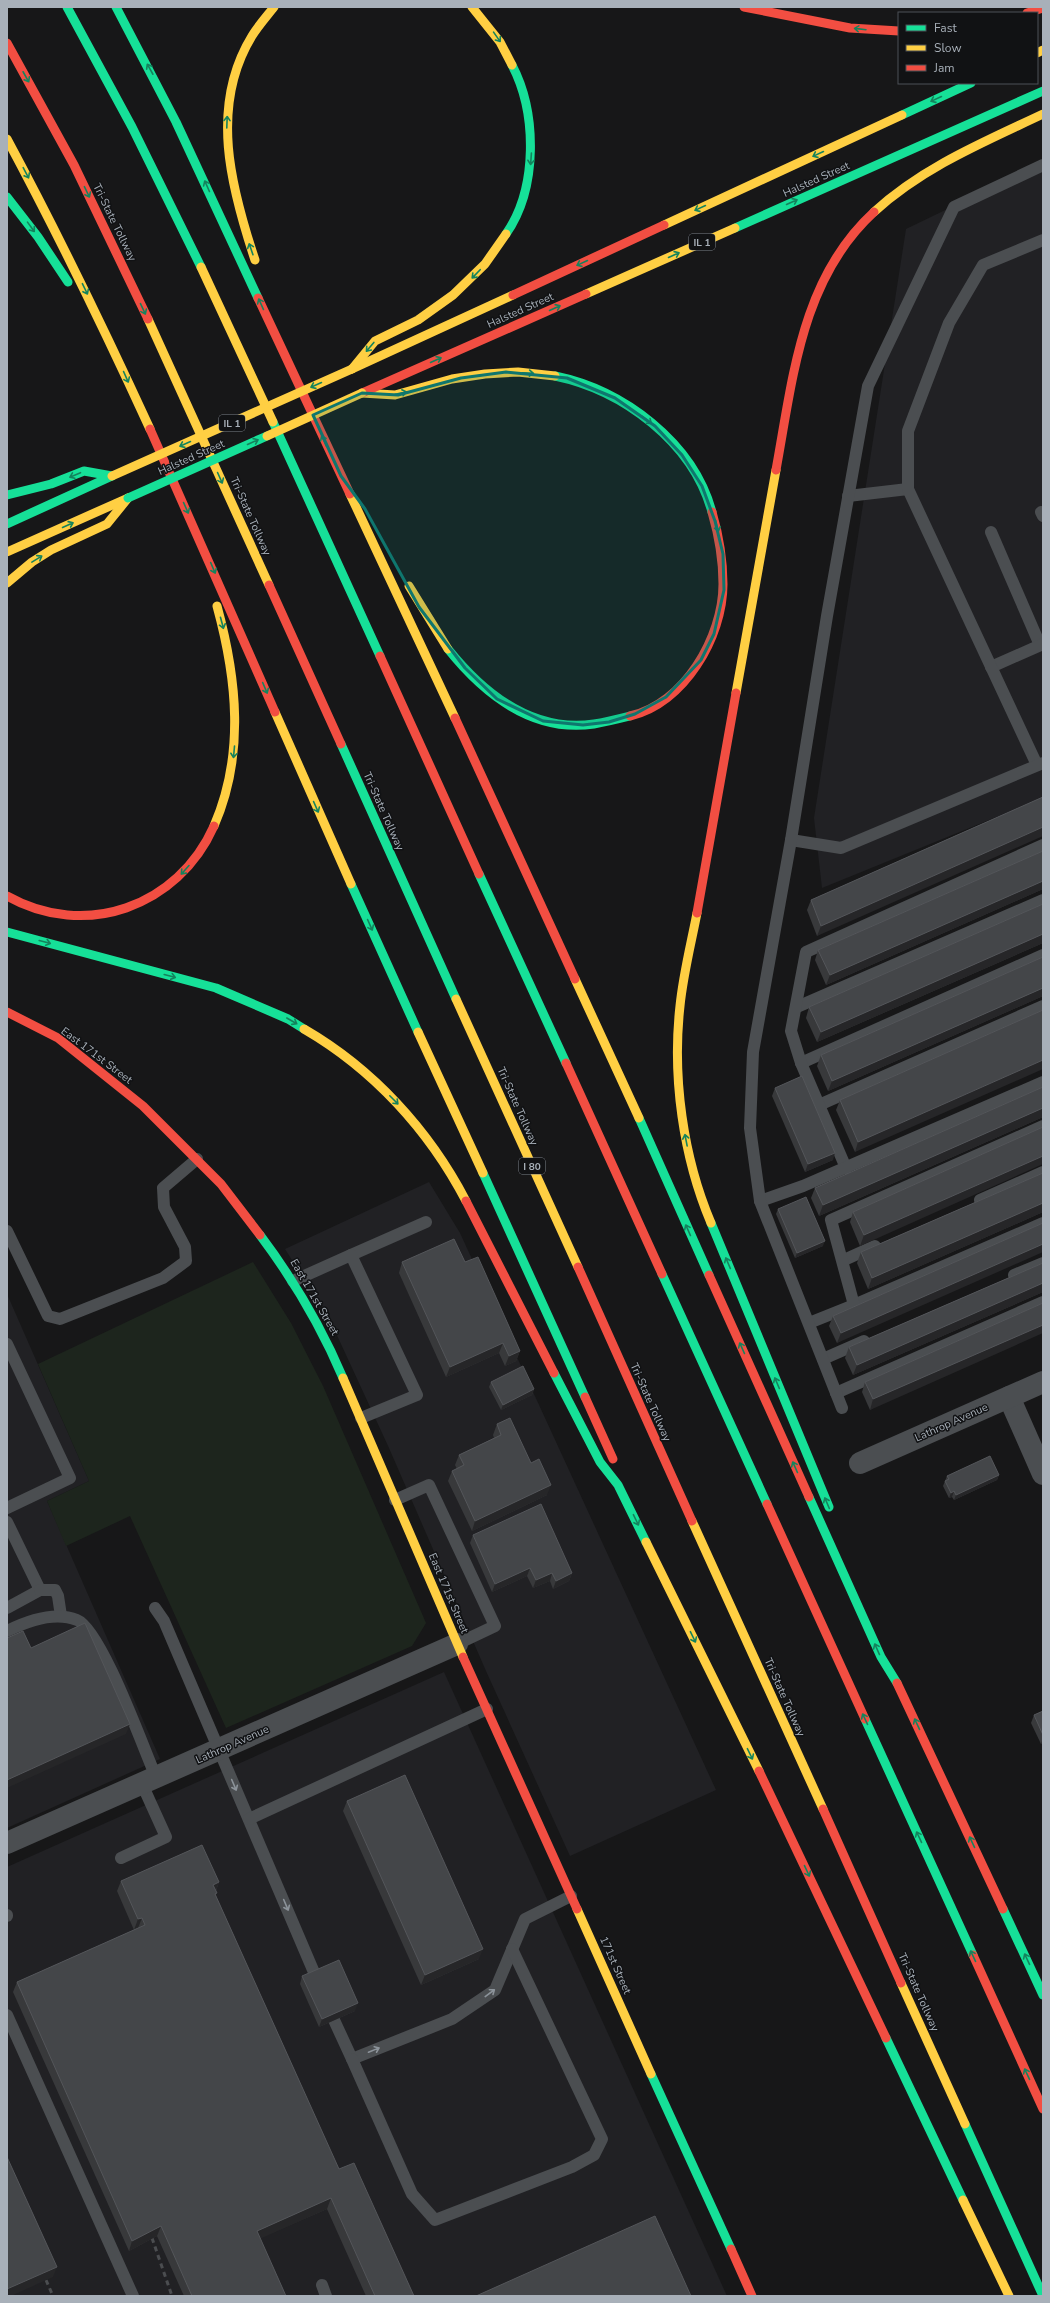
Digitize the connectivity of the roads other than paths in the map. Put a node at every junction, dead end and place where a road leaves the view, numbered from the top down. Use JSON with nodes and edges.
{"nodes":[{"id":1,"x":67,"y":7,"type":"edge"},
{"id":2,"x":116,"y":7,"type":"edge"},
{"id":3,"x":274,"y":7,"type":"edge"},
{"id":4,"x":472,"y":7,"type":"edge"},
{"id":5,"x":744,"y":7,"type":"edge"},
{"id":6,"x":1043,"y":8,"type":"edge"},
{"id":7,"x":1030,"y":12,"type":"edge"},
{"id":8,"x":898,"y":31,"type":"edge"},
{"id":9,"x":7,"y":43,"type":"edge"},
{"id":10,"x":969,"y":84,"type":"edge"},
{"id":11,"x":1043,"y":91,"type":"edge"},
{"id":12,"x":1043,"y":114,"type":"edge"},
{"id":13,"x":7,"y":139,"type":"edge"},
{"id":14,"x":1043,"y":165,"type":"edge"},
{"id":15,"x":7,"y":197,"type":"edge"},
{"id":16,"x":1043,"y":240,"type":"edge"},
{"id":17,"x":258,"y":269,"type":"dead end"},
{"id":18,"x":274,"y":310,"type":"dead end"},
{"id":19,"x":277,"y":340,"type":"junction"},
{"id":20,"x":110,"y":341,"type":"junction"},
{"id":21,"x":352,"y":369,"type":"junction"},
{"id":22,"x":362,"y":393,"type":"junction"},
{"id":23,"x":112,"y":476,"type":"junction"},
{"id":24,"x":341,"y":476,"type":"junction"},
{"id":25,"x":908,"y":489,"type":"junction"},
{"id":26,"x":7,"y":495,"type":"edge"},
{"id":27,"x":848,"y":496,"type":"junction"},
{"id":28,"x":128,"y":498,"type":"junction"},
{"id":29,"x":7,"y":524,"type":"edge"},
{"id":30,"x":991,"y":532,"type":"dead end"},
{"id":31,"x":197,"y":533,"type":"junction"},
{"id":32,"x":379,"y":533,"type":"dead end"},
{"id":33,"x":7,"y":552,"type":"edge"},
{"id":34,"x":403,"y":576,"type":"dead end"},
{"id":35,"x":7,"y":583,"type":"edge"},
{"id":36,"x":1041,"y":644,"type":"edge"},
{"id":37,"x":991,"y":667,"type":"junction"},
{"id":38,"x":1040,"y":764,"type":"edge"},
{"id":39,"x":792,"y":840,"type":"junction"},
{"id":40,"x":1043,"y":845,"type":"edge"},
{"id":41,"x":7,"y":896,"type":"edge"},
{"id":42,"x":1043,"y":900,"type":"edge"},
{"id":43,"x":7,"y":932,"type":"edge"},
{"id":44,"x":1043,"y":955,"type":"edge"},
{"id":45,"x":1043,"y":1006,"type":"edge"},
{"id":46,"x":797,"y":1007,"type":"junction"},
{"id":47,"x":7,"y":1012,"type":"edge"},
{"id":48,"x":801,"y":1062,"type":"junction"},
{"id":49,"x":1043,"y":1082,"type":"edge"},
{"id":50,"x":819,"y":1105,"type":"junction"},
{"id":51,"x":1043,"y":1126,"type":"edge"},
{"id":52,"x":197,"y":1159,"type":"junction"},
{"id":53,"x":846,"y":1168,"type":"junction"},
{"id":54,"x":1043,"y":1172,"type":"edge"},
{"id":55,"x":760,"y":1201,"type":"junction"},
{"id":56,"x":972,"y":1204,"type":"edge"},
{"id":57,"x":426,"y":1222,"type":"dead end"},
{"id":58,"x":1043,"y":1222,"type":"edge"},
{"id":59,"x":7,"y":1231,"type":"edge"},
{"id":60,"x":886,"y":1242,"type":"edge"},
{"id":61,"x":350,"y":1255,"type":"junction"},
{"id":62,"x":844,"y":1260,"type":"junction"},
{"id":63,"x":1043,"y":1262,"type":"edge"},
{"id":64,"x":293,"y":1281,"type":"junction"},
{"id":65,"x":1000,"y":1281,"type":"edge"},
{"id":66,"x":1043,"y":1302,"type":"edge"},
{"id":67,"x":854,"y":1305,"type":"junction"},
{"id":68,"x":809,"y":1324,"type":"junction"},
{"id":69,"x":873,"y":1338,"type":"edge"},
{"id":70,"x":7,"y":1344,"type":"edge"},
{"id":71,"x":823,"y":1359,"type":"junction"},
{"id":72,"x":1043,"y":1382,"type":"edge"},
{"id":73,"x":836,"y":1393,"type":"junction"},
{"id":74,"x":1009,"y":1397,"type":"junction"},
{"id":75,"x":842,"y":1408,"type":"dead end"},
{"id":76,"x":361,"y":1418,"type":"junction"},
{"id":77,"x":860,"y":1463,"type":"dead end"},
{"id":78,"x":1043,"y":1474,"type":"edge"},
{"id":79,"x":618,"y":1485,"type":"junction"},
{"id":80,"x":396,"y":1500,"type":"junction"},
{"id":81,"x":7,"y":1508,"type":"edge"},
{"id":82,"x":832,"y":1515,"type":"dead end"},
{"id":83,"x":7,"y":1522,"type":"edge"},
{"id":84,"x":40,"y":1590,"type":"junction"},
{"id":85,"x":7,"y":1608,"type":"edge"},
{"id":86,"x":155,"y":1608,"type":"dead end"},
{"id":87,"x":61,"y":1616,"type":"junction"},
{"id":88,"x":7,"y":1631,"type":"edge"},
{"id":89,"x":457,"y":1644,"type":"junction"},
{"id":90,"x":890,"y":1652,"type":"dead end"},
{"id":91,"x":897,"y":1682,"type":"junction"},
{"id":92,"x":487,"y":1709,"type":"junction"},
{"id":93,"x":219,"y":1749,"type":"junction"},
{"id":94,"x":149,"y":1780,"type":"junction"},
{"id":95,"x":249,"y":1820,"type":"junction"},
{"id":96,"x":7,"y":1843,"type":"edge"},
{"id":97,"x":121,"y":1858,"type":"dead end"},
{"id":98,"x":571,"y":1896,"type":"junction"},
{"id":99,"x":512,"y":1949,"type":"junction"},
{"id":100,"x":316,"y":1977,"type":"edge"},
{"id":101,"x":1043,"y":1995,"type":"edge"},
{"id":102,"x":7,"y":2015,"type":"edge"},
{"id":103,"x":334,"y":2020,"type":"edge"},
{"id":104,"x":352,"y":2059,"type":"junction"},
{"id":105,"x":1043,"y":2109,"type":"edge"},
{"id":106,"x":133,"y":2296,"type":"edge"},
{"id":107,"x":752,"y":2296,"type":"edge"},
{"id":108,"x":1010,"y":2296,"type":"edge"},
{"id":109,"x":1043,"y":2296,"type":"edge"}],
"edges":[{"from":105,"to":1,"type":"main road","one_way":true},
{"from":19,"to":2,"type":"main road","one_way":true},
{"from":17,"to":3,"type":"main road","one_way":true},
{"from":4,"to":21,"type":"main road","one_way":true},
{"from":8,"to":5,"type":"main road","one_way":true},
{"from":6,"to":7,"type":"main road"},
{"from":9,"to":109,"type":"main road","name":"Tri-State Tollway","number":"I 80","one_way":true},
{"from":10,"to":21,"type":"main road","name":"Halsted Street","number":"IL 1","one_way":true},
{"from":22,"to":11,"type":"main road","name":"Halsted Street","number":"IL 1","one_way":true},
{"from":82,"to":12,"type":"main road","one_way":true},
{"from":13,"to":20,"type":"main road","one_way":true},
{"from":14,"to":27,"type":"lane"},
{"from":15,"to":20,"type":"main road","one_way":true},
{"from":16,"to":25,"type":"lane"},
{"from":18,"to":19,"type":"main road"},
{"from":24,"to":19,"type":"main road","one_way":true},
{"from":20,"to":31,"type":"main road","one_way":true},
{"from":21,"to":23,"type":"main road","name":"Halsted Street","number":"IL 1","one_way":true,"bridge":true},
{"from":28,"to":22,"type":"main road","name":"Halsted Street","number":"IL 1","one_way":true,"bridge":true},
{"from":22,"to":34,"type":"main road","one_way":true},
{"from":23,"to":26,"type":"main road","one_way":true},
{"from":23,"to":29,"type":"main road","name":"Halsted Street","number":"IL 1"},
{"from":24,"to":32,"type":"main road"},
{"from":91,"to":24,"type":"main road","one_way":true},
{"from":25,"to":27,"type":"lane"},
{"from":25,"to":37,"type":"lane"},
{"from":27,"to":39,"type":"lane"},
{"from":33,"to":28,"type":"main road","name":"Halsted Street","number":"IL 1","one_way":true},
{"from":35,"to":28,"type":"main road","one_way":true},
{"from":30,"to":36,"type":"lane"},
{"from":31,"to":41,"type":"main road","one_way":true},
{"from":31,"to":79,"type":"main road","one_way":true},
{"from":36,"to":37,"type":"lane"},
{"from":37,"to":38,"type":"lane"},
{"from":38,"to":39,"type":"lane"},
{"from":39,"to":55,"type":"lane"},
{"from":40,"to":46,"type":"lane"},
{"from":42,"to":46,"type":"lane"},
{"from":43,"to":79,"type":"main road","one_way":true},
{"from":44,"to":48,"type":"lane"},
{"from":45,"to":50,"type":"lane"},
{"from":46,"to":48,"type":"lane"},
{"from":47,"to":52,"type":"main road","name":"East 171st Street"},
{"from":48,"to":50,"type":"lane"},
{"from":49,"to":53,"type":"lane"},
{"from":50,"to":53,"type":"lane"},
{"from":51,"to":62,"type":"lane"},
{"from":52,"to":59,"type":"lane"},
{"from":52,"to":64,"type":"main road","name":"East 171st Street"},
{"from":53,"to":55,"type":"lane"},
{"from":54,"to":56,"type":"lane"},
{"from":55,"to":68,"type":"lane"},
{"from":57,"to":61,"type":"lane"},
{"from":58,"to":67,"type":"lane"},
{"from":60,"to":62,"type":"lane"},
{"from":61,"to":64,"type":"lane"},
{"from":61,"to":76,"type":"lane"},
{"from":62,"to":67,"type":"lane"},
{"from":63,"to":65,"type":"lane"},
{"from":64,"to":76,"type":"main road","name":"East 171st Street"},
{"from":66,"to":73,"type":"lane"},
{"from":67,"to":68,"type":"lane"},
{"from":68,"to":71,"type":"lane"},
{"from":69,"to":71,"type":"lane"},
{"from":70,"to":81,"type":"lane"},
{"from":71,"to":73,"type":"lane"},
{"from":72,"to":74,"type":"street","name":"Lathrop Avenue"},
{"from":73,"to":75,"type":"lane"},
{"from":74,"to":77,"type":"street","name":"Lathrop Avenue"},
{"from":74,"to":78,"type":"street"},
{"from":76,"to":80,"type":"main road","name":"East 171st Street"},
{"from":79,"to":108,"type":"main road","one_way":true},
{"from":80,"to":89,"type":"main road","name":"East 171st Street"},
{"from":80,"to":89,"type":"lane"},
{"from":83,"to":84,"type":"lane"},
{"from":84,"to":85,"type":"lane"},
{"from":84,"to":87,"type":"lane"},
{"from":86,"to":93,"type":"lane"},
{"from":87,"to":88,"type":"lane"},
{"from":87,"to":94,"type":"lane"},
{"from":89,"to":92,"type":"main road","name":"171st Street"},
{"from":89,"to":93,"type":"street","name":"Lathrop Avenue"},
{"from":90,"to":91,"type":"main road"},
{"from":101,"to":91,"type":"main road","one_way":true},
{"from":92,"to":95,"type":"lane"},
{"from":92,"to":98,"type":"main road","name":"171st Street"},
{"from":93,"to":94,"type":"street","name":"Lathrop Avenue"},
{"from":93,"to":95,"type":"lane","one_way":true},
{"from":94,"to":96,"type":"street","name":"Lathrop Avenue"},
{"from":94,"to":97,"type":"lane"},
{"from":95,"to":100,"type":"lane","one_way":true},
{"from":98,"to":99,"type":"lane"},
{"from":98,"to":107,"type":"main road","name":"171st Street"},
{"from":104,"to":99,"type":"lane","one_way":true},
{"from":99,"to":104,"type":"lane"},
{"from":102,"to":106,"type":"lane"},
{"from":103,"to":104,"type":"lane"}]}
